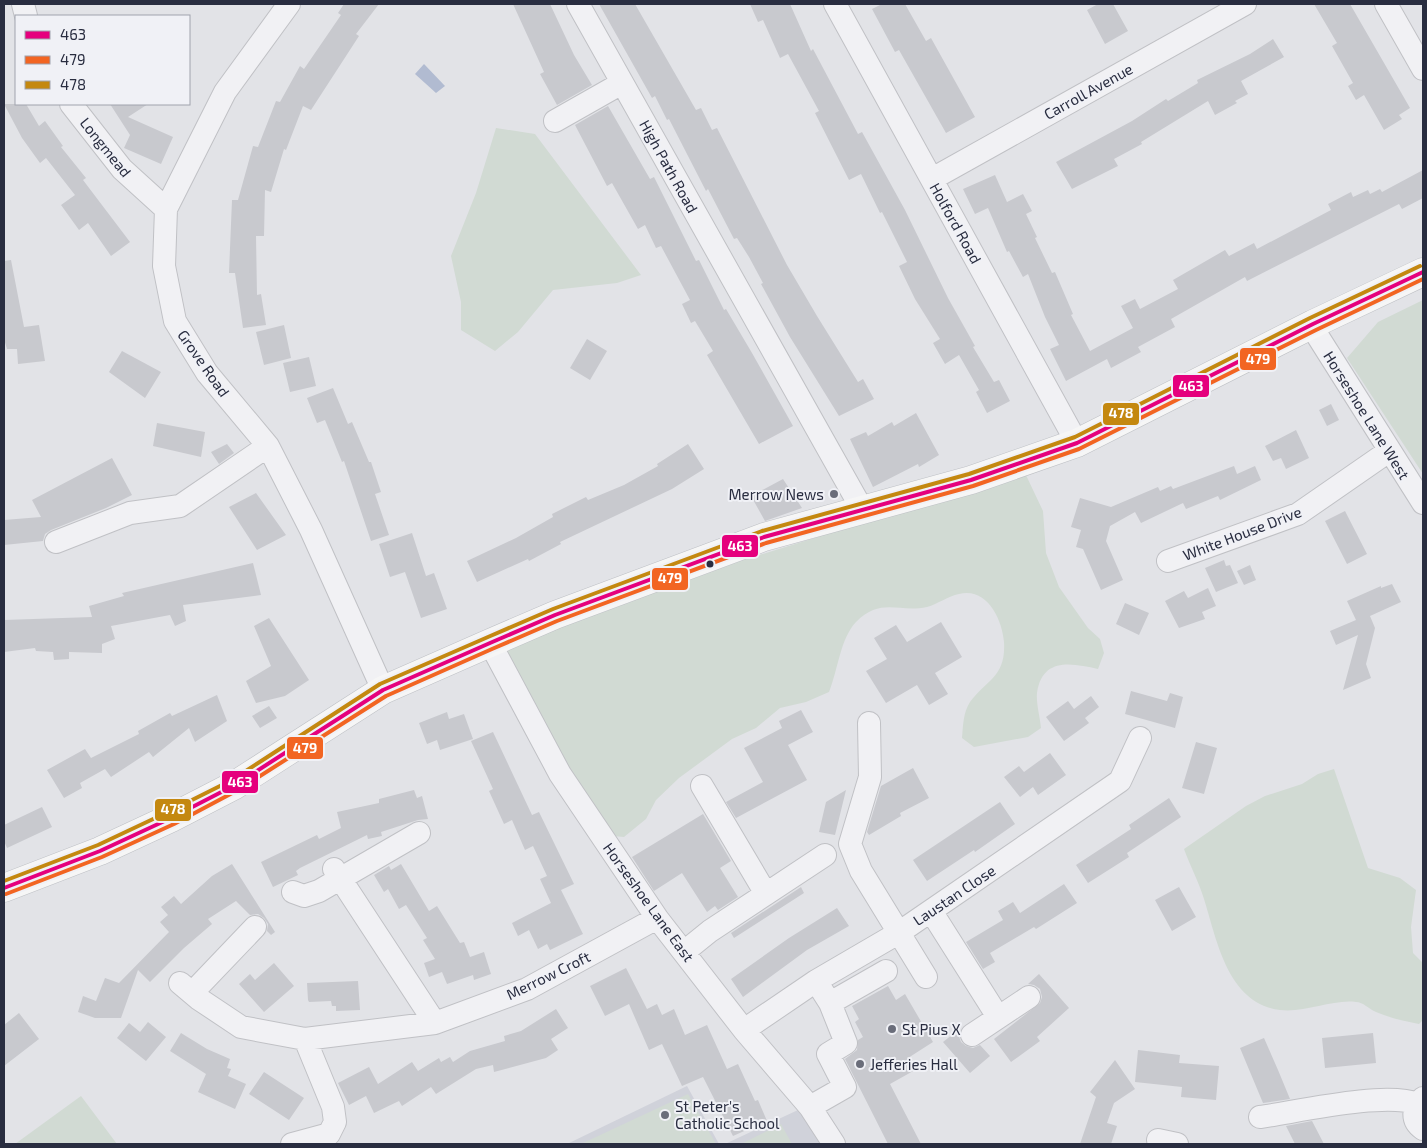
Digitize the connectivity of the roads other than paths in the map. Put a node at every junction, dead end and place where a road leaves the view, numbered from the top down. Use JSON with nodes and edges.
{"nodes":[{"id":1,"x":289,"y":4,"type":"edge"},
{"id":2,"x":578,"y":4,"type":"edge"},
{"id":3,"x":835,"y":4,"type":"edge"},
{"id":4,"x":1245,"y":4,"type":"edge"},
{"id":5,"x":1386,"y":4,"type":"edge"},
{"id":6,"x":1423,"y":69,"type":"edge"},
{"id":7,"x":622,"y":83,"type":"junction"},
{"id":8,"x":72,"y":105,"type":"edge"},
{"id":9,"x":555,"y":121,"type":"dead end"},
{"id":10,"x":932,"y":179,"type":"junction"},
{"id":11,"x":166,"y":209,"type":"junction"},
{"id":12,"x":1423,"y":272,"type":"edge"},
{"id":13,"x":1313,"y":324,"type":"junction"},
{"id":14,"x":1077,"y":442,"type":"junction"},
{"id":15,"x":268,"y":446,"type":"junction"},
{"id":16,"x":1388,"y":451,"type":"junction"},
{"id":17,"x":1423,"y":503,"type":"edge"},
{"id":18,"x":863,"y":511,"type":"junction"},
{"id":19,"x":56,"y":542,"type":"dead end"},
{"id":20,"x":1168,"y":561,"type":"dead end"},
{"id":21,"x":490,"y":643,"type":"junction"},
{"id":22,"x":383,"y":690,"type":"junction"},
{"id":23,"x":869,"y":723,"type":"dead end"},
{"id":24,"x":1140,"y":738,"type":"dead end"},
{"id":25,"x":702,"y":786,"type":"dead end"},
{"id":26,"x":419,"y":833,"type":"dead end"},
{"id":27,"x":825,"y":856,"type":"dead end"},
{"id":28,"x":338,"y":874,"type":"junction"},
{"id":29,"x":4,"y":888,"type":"edge"},
{"id":30,"x":293,"y":892,"type":"dead end"},
{"id":31,"x":766,"y":894,"type":"junction"},
{"id":32,"x":931,"y":911,"type":"junction"},
{"id":33,"x":657,"y":918,"type":"junction"},
{"id":34,"x":255,"y":927,"type":"dead end"},
{"id":35,"x":900,"y":932,"type":"junction"},
{"id":36,"x":684,"y":952,"type":"junction"},
{"id":37,"x":886,"y":971,"type":"dead end"},
{"id":38,"x":926,"y":977,"type":"dead end"},
{"id":39,"x":816,"y":981,"type":"junction"},
{"id":40,"x":1029,"y":997,"type":"dead end"},
{"id":41,"x":830,"y":1003,"type":"junction"},
{"id":42,"x":998,"y":1017,"type":"junction"},
{"id":43,"x":435,"y":1023,"type":"junction"},
{"id":44,"x":744,"y":1030,"type":"junction"},
{"id":45,"x":972,"y":1035,"type":"dead end"},
{"id":46,"x":305,"y":1039,"type":"junction"},
{"id":47,"x":1420,"y":1101,"type":"edge"},
{"id":48,"x":810,"y":1107,"type":"junction"},
{"id":49,"x":1260,"y":1117,"type":"dead end"},
{"id":50,"x":1423,"y":1129,"type":"edge"},
{"id":51,"x":292,"y":1144,"type":"edge"},
{"id":52,"x":834,"y":1144,"type":"edge"}],
"edges":[{"from":1,"to":11,"type":"street","name":"Grove Road"},
{"from":2,"to":7,"type":"street","name":"High Path Road"},
{"from":3,"to":10,"type":"street","name":"Holford Road"},
{"from":4,"to":10,"type":"street","name":"Carroll Avenue"},
{"from":5,"to":6,"type":"street"},
{"from":7,"to":9,"type":"street"},
{"from":7,"to":18,"type":"street","name":"High Path Road"},
{"from":8,"to":11,"type":"street","name":"Longmead"},
{"from":10,"to":14,"type":"street","name":"Holford Road"},
{"from":11,"to":15,"type":"street","name":"Grove Road"},
{"from":12,"to":13,"type":"main road"},
{"from":13,"to":14,"type":"main road"},
{"from":13,"to":16,"type":"street","name":"Horseshoe Lane West"},
{"from":14,"to":18,"type":"main road"},
{"from":15,"to":19,"type":"street"},
{"from":15,"to":22,"type":"street","name":"Grove Road"},
{"from":16,"to":17,"type":"street","name":"Horseshoe Lane West"},
{"from":16,"to":20,"type":"street","name":"White House Drive"},
{"from":18,"to":21,"type":"main road"},
{"from":21,"to":22,"type":"main road"},
{"from":21,"to":33,"type":"street","name":"Horseshoe Lane East"},
{"from":22,"to":29,"type":"main road"},
{"from":23,"to":35,"type":"street"},
{"from":24,"to":32,"type":"street","name":"Laustan Close"},
{"from":25,"to":31,"type":"street"},
{"from":26,"to":28,"type":"street"},
{"from":27,"to":31,"type":"street"},
{"from":28,"to":30,"type":"street"},
{"from":28,"to":43,"type":"street"},
{"from":31,"to":36,"type":"street"},
{"from":32,"to":35,"type":"street","name":"Laustan Close"},
{"from":32,"to":42,"type":"street"},
{"from":33,"to":36,"type":"street","name":"Horseshoe Lane East"},
{"from":33,"to":43,"type":"street","name":"Merrow Croft"},
{"from":34,"to":46,"type":"street","name":"Merrow Croft"},
{"from":35,"to":38,"type":"street"},
{"from":35,"to":39,"type":"street","name":"Laustan Close"},
{"from":36,"to":44,"type":"street","name":"Horseshoe Lane East"},
{"from":37,"to":41,"type":"street"},
{"from":39,"to":41,"type":"street"},
{"from":39,"to":44,"type":"street","name":"Laustan Close"},
{"from":40,"to":42,"type":"street"},
{"from":41,"to":48,"type":"street"},
{"from":42,"to":45,"type":"street"},
{"from":43,"to":46,"type":"street","name":"Merrow Croft"},
{"from":44,"to":48,"type":"street","name":"Horseshoe Lane East"},
{"from":46,"to":51,"type":"street"},
{"from":47,"to":49,"type":"street"},
{"from":47,"to":50,"type":"street"},
{"from":48,"to":52,"type":"street","name":"Horseshoe Lane East"}]}
